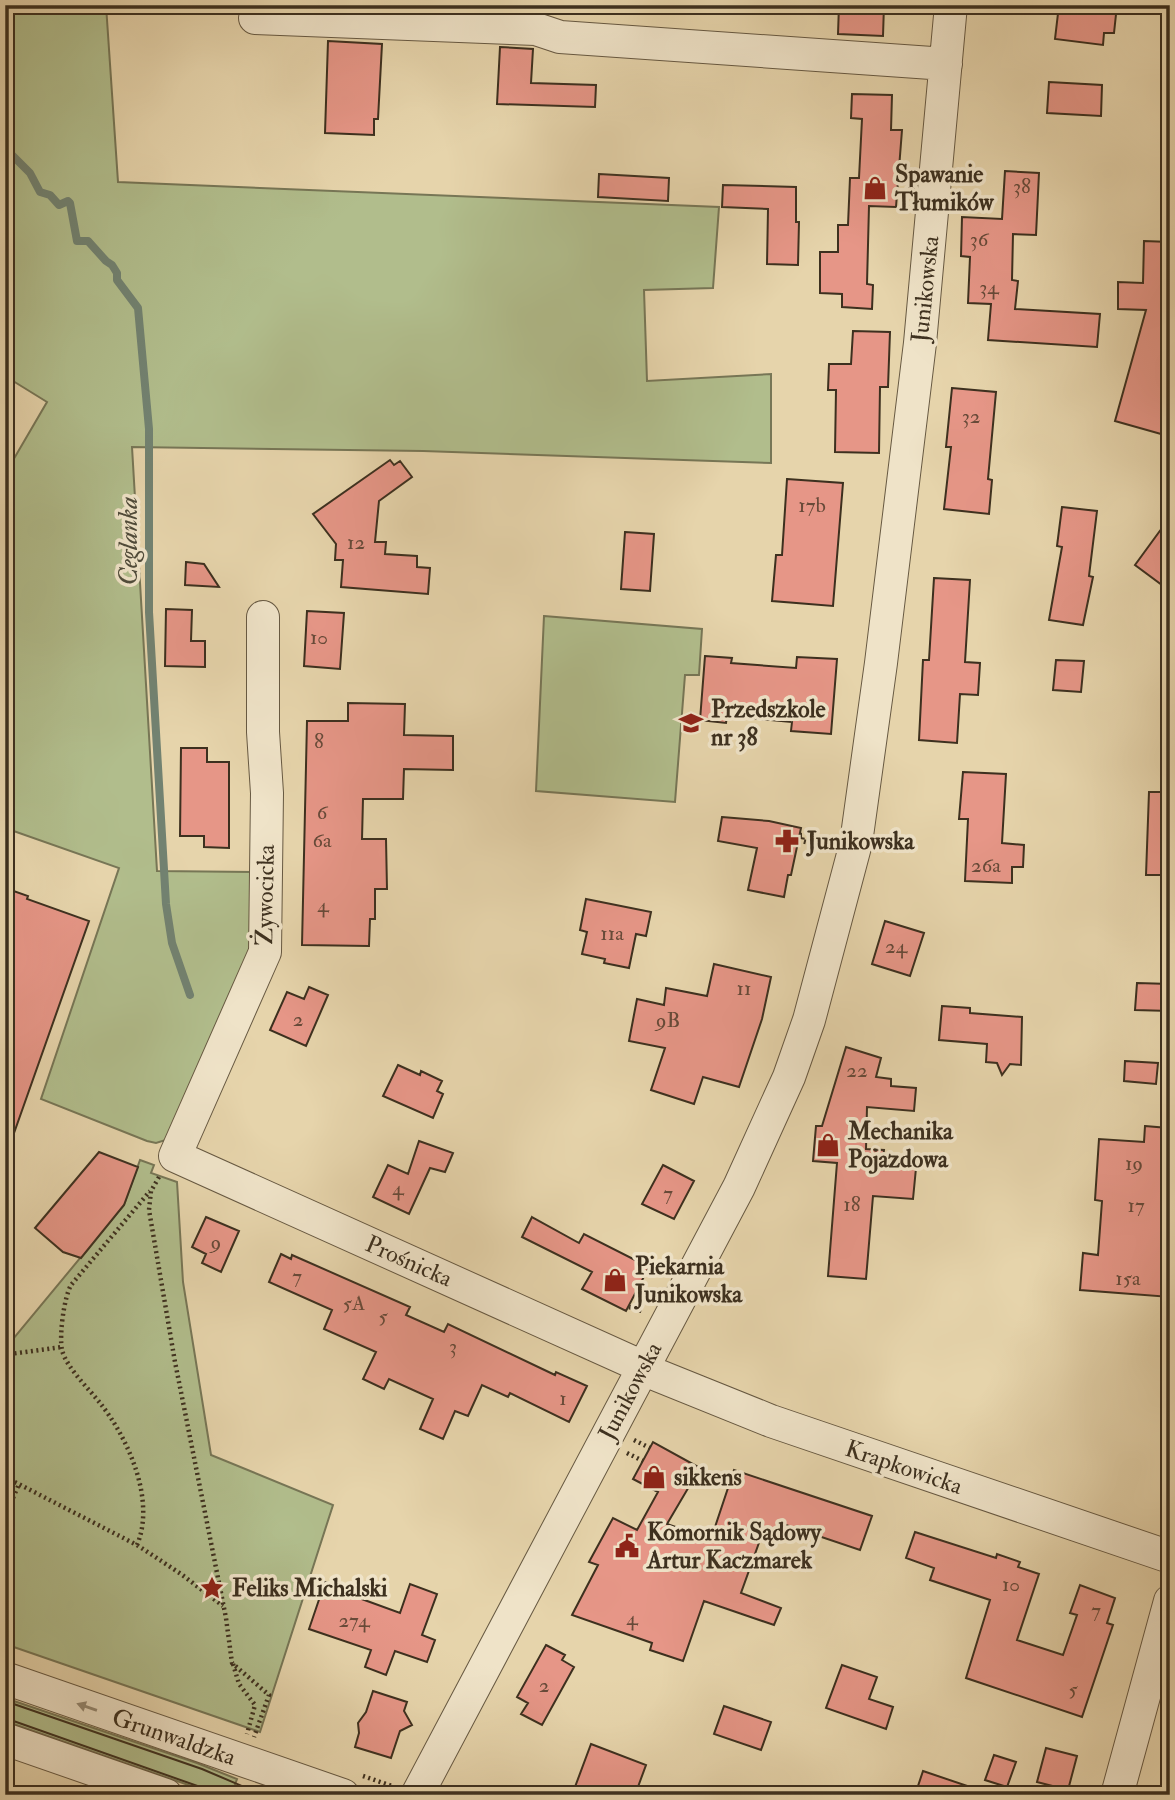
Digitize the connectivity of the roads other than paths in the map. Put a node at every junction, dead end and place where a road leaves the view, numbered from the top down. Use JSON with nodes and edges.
{"nodes":[{"id":1,"x":951,"y":5,"type":"edge"},
{"id":2,"x":254,"y":18,"type":"dead end"},
{"id":3,"x":946,"y":64,"type":"junction"},
{"id":4,"x":263,"y":617,"type":"dead end"},
{"id":5,"x":169,"y":1164,"type":"joint"},
{"id":6,"x":642,"y":1369,"type":"junction"},
{"id":7,"x":1170,"y":1557,"type":"edge"},
{"id":8,"x":1170,"y":1601,"type":"edge"},
{"id":9,"x":5,"y":1678,"type":"edge"},
{"id":10,"x":5,"y":1739,"type":"edge"},
{"id":11,"x":267,"y":1769,"type":"junction"},
{"id":12,"x":166,"y":1795,"type":"edge"},
{"id":13,"x":311,"y":1795,"type":"edge"},
{"id":14,"x":343,"y":1795,"type":"edge"},
{"id":15,"x":416,"y":1795,"type":"edge"},
{"id":16,"x":1117,"y":1795,"type":"edge"}],
"edges":[{"from":1,"to":3,"type":"street","name":"Junikowska"},
{"from":2,"to":3,"type":"street"},
{"from":3,"to":6,"type":"street","name":"Junikowska"},
{"from":4,"to":5,"type":"street","name":"Żywocicka"},
{"from":5,"to":6,"type":"street","name":"Prośnicka"},
{"from":6,"to":7,"type":"street","name":"Krapkowicka"},
{"from":6,"to":15,"type":"street","name":"Junikowska"},
{"from":8,"to":16,"type":"street"},
{"from":11,"to":9,"type":"street","name":"Grunwaldzka","one_way":true},
{"from":10,"to":12,"type":"street"},
{"from":11,"to":13,"type":"street"},
{"from":11,"to":14,"type":"street","name":"Grunwaldzka"}]}
